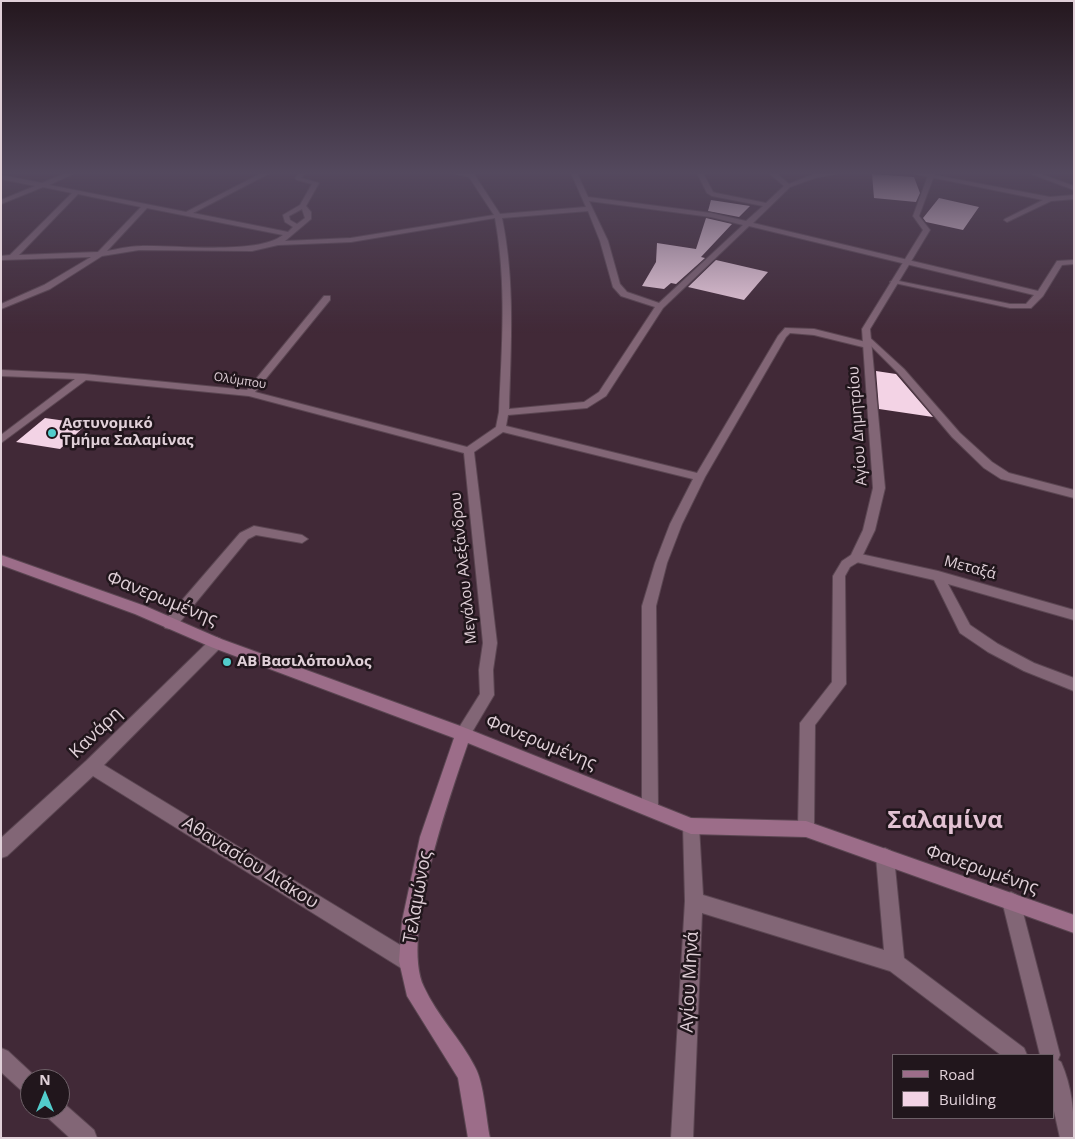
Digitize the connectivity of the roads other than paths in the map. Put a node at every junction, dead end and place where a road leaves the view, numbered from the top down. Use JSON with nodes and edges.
{"nodes":[{"id":1,"x":43,"y":226,"type":"edge"},
{"id":2,"x":126,"y":226,"type":"edge"},
{"id":3,"x":249,"y":226,"type":"edge"},
{"id":4,"x":436,"y":226,"type":"edge"},
{"id":5,"x":500,"y":226,"type":"edge"},
{"id":6,"x":598,"y":226,"type":"edge"},
{"id":7,"x":747,"y":226,"type":"edge"},
{"id":8,"x":758,"y":226,"type":"edge"},
{"id":9,"x":925,"y":226,"type":"edge"},
{"id":10,"x":298,"y":227,"type":"edge"},
{"id":11,"x":289,"y":234,"type":"junction"},
{"id":12,"x":328,"y":241,"type":"junction"},
{"id":13,"x":278,"y":243,"type":"junction"},
{"id":14,"x":100,"y":254,"type":"junction"},
{"id":15,"x":1,"y":258,"type":"edge"},
{"id":16,"x":12,"y":258,"type":"junction"},
{"id":17,"x":906,"y":261,"type":"junction"},
{"id":18,"x":1074,"y":262,"type":"edge"},
{"id":19,"x":894,"y":282,"type":"junction"},
{"id":20,"x":1040,"y":294,"type":"junction"},
{"id":21,"x":327,"y":298,"type":"dead end"},
{"id":22,"x":660,"y":306,"type":"junction"},
{"id":23,"x":1,"y":308,"type":"edge"},
{"id":24,"x":867,"y":342,"type":"junction"},
{"id":25,"x":1,"y":373,"type":"edge"},
{"id":26,"x":84,"y":377,"type":"junction"},
{"id":27,"x":249,"y":393,"type":"junction"},
{"id":28,"x":504,"y":412,"type":"junction"},
{"id":29,"x":501,"y":428,"type":"junction"},
{"id":30,"x":1,"y":440,"type":"edge"},
{"id":31,"x":469,"y":451,"type":"junction"},
{"id":32,"x":700,"y":477,"type":"junction"},
{"id":33,"x":1074,"y":494,"type":"edge"},
{"id":34,"x":302,"y":539,"type":"dead end"},
{"id":35,"x":856,"y":558,"type":"junction"},
{"id":36,"x":1,"y":560,"type":"edge"},
{"id":37,"x":938,"y":576,"type":"junction"},
{"id":38,"x":1074,"y":614,"type":"edge"},
{"id":39,"x":170,"y":624,"type":"junction"},
{"id":40,"x":216,"y":643,"type":"junction"},
{"id":41,"x":1074,"y":685,"type":"edge"},
{"id":42,"x":462,"y":734,"type":"junction"},
{"id":43,"x":92,"y":766,"type":"junction"},
{"id":44,"x":650,"y":808,"type":"junction"},
{"id":45,"x":691,"y":826,"type":"junction"},
{"id":46,"x":806,"y":829,"type":"junction"},
{"id":47,"x":1,"y":850,"type":"edge"},
{"id":48,"x":884,"y":857,"type":"junction"},
{"id":49,"x":694,"y":901,"type":"junction"},
{"id":50,"x":1011,"y":901,"type":"junction"},
{"id":51,"x":1074,"y":924,"type":"edge"},
{"id":52,"x":408,"y":961,"type":"junction"},
{"id":53,"x":895,"y":962,"type":"junction"},
{"id":54,"x":1016,"y":1054,"type":"edge"},
{"id":55,"x":1050,"y":1054,"type":"edge"},
{"id":56,"x":1,"y":1058,"type":"edge"},
{"id":57,"x":20,"y":1076,"type":"edge"},
{"id":58,"x":1055,"y":1080,"type":"edge"},
{"id":59,"x":66,"y":1119,"type":"edge"},
{"id":60,"x":86,"y":1138,"type":"edge"},
{"id":61,"x":479,"y":1138,"type":"edge"},
{"id":62,"x":682,"y":1138,"type":"edge"},
{"id":63,"x":1071,"y":1138,"type":"edge"}],
"edges":[{"from":1,"to":16,"type":"street"},
{"from":2,"to":14,"type":"street"},
{"from":3,"to":11,"type":"street"},
{"from":4,"to":12,"type":"street"},
{"from":5,"to":28,"type":"street"},
{"from":6,"to":22,"type":"street"},
{"from":7,"to":22,"type":"street"},
{"from":8,"to":17,"type":"street"},
{"from":9,"to":17,"type":"street","name":"Αγίου Δημητρίου"},
{"from":10,"to":11,"type":"street"},
{"from":11,"to":12,"type":"street"},
{"from":11,"to":13,"type":"street"},
{"from":12,"to":13,"type":"street"},
{"from":13,"to":14,"type":"street"},
{"from":14,"to":16,"type":"street"},
{"from":14,"to":23,"type":"street"},
{"from":15,"to":16,"type":"street"},
{"from":17,"to":19,"type":"street","name":"Αγίου Δημητρίου"},
{"from":17,"to":20,"type":"street"},
{"from":18,"to":20,"type":"street"},
{"from":19,"to":20,"type":"street"},
{"from":19,"to":24,"type":"street","name":"Αγίου Δημητρίου"},
{"from":21,"to":27,"type":"street"},
{"from":22,"to":28,"type":"street"},
{"from":24,"to":32,"type":"street"},
{"from":24,"to":33,"type":"street"},
{"from":24,"to":35,"type":"street","name":"Αγίου Δημητρίου"},
{"from":25,"to":26,"type":"street","name":"Ολύμπου"},
{"from":26,"to":27,"type":"street","name":"Ολύμπου"},
{"from":26,"to":30,"type":"street"},
{"from":27,"to":31,"type":"street","name":"Ολύμπου"},
{"from":28,"to":29,"type":"street"},
{"from":29,"to":31,"type":"street"},
{"from":29,"to":32,"type":"street"},
{"from":31,"to":42,"type":"street","name":"Μεγάλου Αλεξάνδρου"},
{"from":32,"to":44,"type":"street"},
{"from":34,"to":39,"type":"street"},
{"from":35,"to":37,"type":"street","name":"Μεταξά"},
{"from":35,"to":46,"type":"street","name":"Αγίου Δημητρίου"},
{"from":36,"to":39,"type":"main road","name":"Φανερωμένης"},
{"from":37,"to":38,"type":"street","name":"Μεταξά"},
{"from":37,"to":41,"type":"street"},
{"from":39,"to":40,"type":"main road","name":"Φανερωμένης"},
{"from":40,"to":42,"type":"main road","name":"Φανερωμένης"},
{"from":40,"to":43,"type":"street","name":"Κανάρη"},
{"from":42,"to":44,"type":"main road","name":"Φανερωμένης"},
{"from":42,"to":52,"type":"main road","name":"Τελαμώνος"},
{"from":43,"to":47,"type":"street","name":"Κανάρη"},
{"from":43,"to":52,"type":"street","name":"Αθανασίου Διάκου"},
{"from":44,"to":45,"type":"main road","name":"Φανερωμένης"},
{"from":45,"to":46,"type":"main road","name":"Φανερωμένης"},
{"from":45,"to":49,"type":"street","name":"Αγίου Μηνά"},
{"from":46,"to":48,"type":"main road","name":"Φανερωμένης"},
{"from":48,"to":50,"type":"main road","name":"Φανερωμένης"},
{"from":48,"to":53,"type":"street"},
{"from":49,"to":53,"type":"street"},
{"from":49,"to":62,"type":"street","name":"Αγίου Μηνά"},
{"from":50,"to":51,"type":"main road","name":"Φανερωμένης"},
{"from":50,"to":55,"type":"street"},
{"from":52,"to":61,"type":"main road","name":"Τελαμώνος"},
{"from":53,"to":54,"type":"street"},
{"from":56,"to":57,"type":"street"},
{"from":58,"to":63,"type":"street"},
{"from":59,"to":60,"type":"street"}]}
